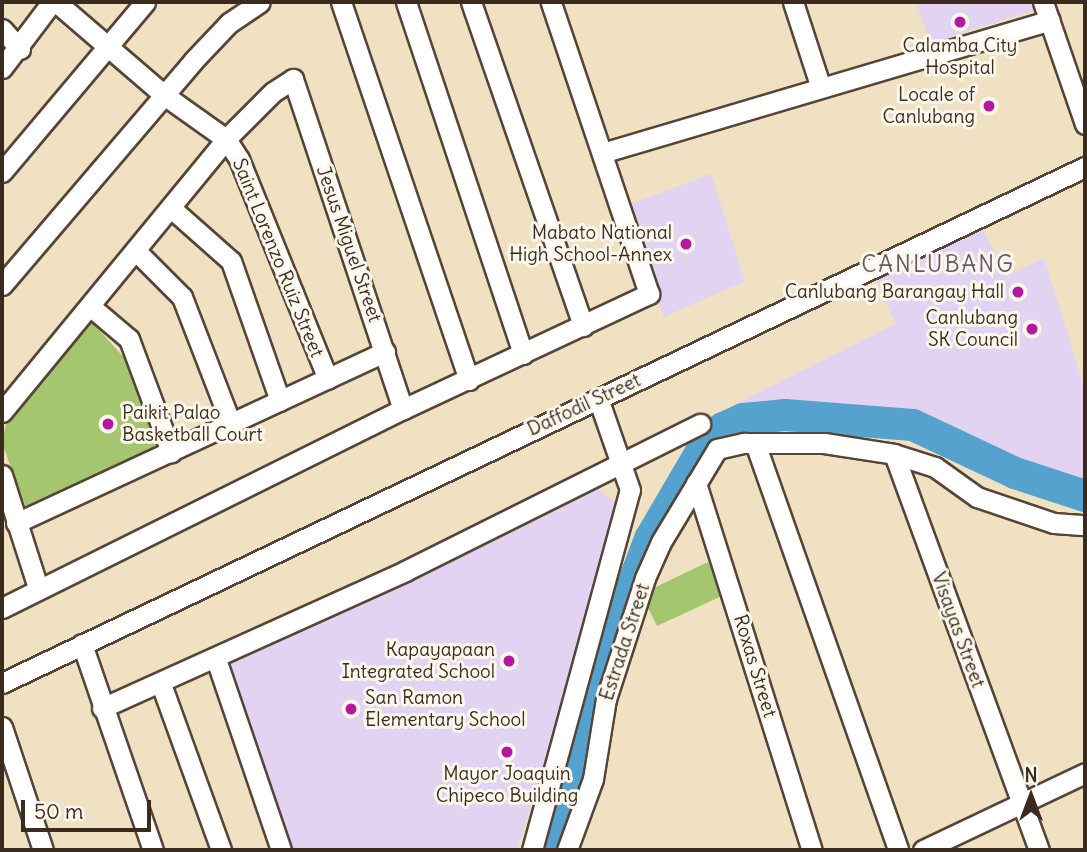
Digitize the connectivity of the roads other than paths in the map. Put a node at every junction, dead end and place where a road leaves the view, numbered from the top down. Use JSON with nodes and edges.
{"nodes":[{"id":1,"x":54,"y":2,"type":"edge"},
{"id":2,"x":145,"y":2,"type":"edge"},
{"id":3,"x":341,"y":2,"type":"edge"},
{"id":4,"x":406,"y":2,"type":"edge"},
{"id":5,"x":471,"y":2,"type":"edge"},
{"id":6,"x":551,"y":2,"type":"edge"},
{"id":7,"x":793,"y":2,"type":"edge"},
{"id":8,"x":251,"y":7,"type":"edge"},
{"id":9,"x":1046,"y":11,"type":"edge"},
{"id":10,"x":2,"y":29,"type":"edge"},
{"id":11,"x":110,"y":47,"type":"junction"},
{"id":12,"x":20,"y":49,"type":"junction"},
{"id":13,"x":2,"y":68,"type":"edge"},
{"id":14,"x":821,"y":88,"type":"junction"},
{"id":15,"x":1080,"y":93,"type":"edge"},
{"id":16,"x":164,"y":95,"type":"junction"},
{"id":17,"x":1085,"y":124,"type":"edge"},
{"id":18,"x":226,"y":139,"type":"junction"},
{"id":19,"x":602,"y":153,"type":"junction"},
{"id":20,"x":1085,"y":167,"type":"edge"},
{"id":21,"x":2,"y":172,"type":"edge"},
{"id":22,"x":171,"y":208,"type":"junction"},
{"id":23,"x":136,"y":251,"type":"junction"},
{"id":24,"x":2,"y":285,"type":"edge"},
{"id":25,"x":90,"y":306,"type":"junction"},
{"id":26,"x":583,"y":326,"type":"junction"},
{"id":27,"x":386,"y":352,"type":"junction"},
{"id":28,"x":523,"y":354,"type":"junction"},
{"id":29,"x":328,"y":379,"type":"junction"},
{"id":30,"x":470,"y":380,"type":"junction"},
{"id":31,"x":598,"y":398,"type":"junction"},
{"id":32,"x":280,"y":401,"type":"junction"},
{"id":33,"x":403,"y":409,"type":"junction"},
{"id":34,"x":2,"y":412,"type":"edge"},
{"id":35,"x":231,"y":424,"type":"junction"},
{"id":36,"x":700,"y":424,"type":"dead end"},
{"id":37,"x":755,"y":443,"type":"junction"},
{"id":38,"x":171,"y":452,"type":"junction"},
{"id":39,"x":894,"y":454,"type":"junction"},
{"id":40,"x":620,"y":462,"type":"junction"},
{"id":41,"x":2,"y":475,"type":"edge"},
{"id":42,"x":696,"y":483,"type":"junction"},
{"id":43,"x":16,"y":523,"type":"junction"},
{"id":44,"x":1085,"y":524,"type":"edge"},
{"id":45,"x":38,"y":588,"type":"junction"},
{"id":46,"x":2,"y":608,"type":"edge"},
{"id":47,"x":82,"y":644,"type":"junction"},
{"id":48,"x":216,"y":659,"type":"junction"},
{"id":49,"x":2,"y":683,"type":"edge"},
{"id":50,"x":161,"y":684,"type":"junction"},
{"id":51,"x":102,"y":708,"type":"junction"},
{"id":52,"x":2,"y":727,"type":"edge"},
{"id":53,"x":1085,"y":774,"type":"edge"},
{"id":54,"x":1023,"y":806,"type":"junction"},
{"id":55,"x":43,"y":850,"type":"edge"},
{"id":56,"x":153,"y":850,"type":"edge"},
{"id":57,"x":222,"y":850,"type":"edge"},
{"id":58,"x":281,"y":850,"type":"edge"},
{"id":59,"x":532,"y":850,"type":"edge"},
{"id":60,"x":567,"y":850,"type":"edge"},
{"id":61,"x":812,"y":850,"type":"edge"},
{"id":62,"x":898,"y":850,"type":"edge"},
{"id":63,"x":923,"y":850,"type":"edge"},
{"id":64,"x":1039,"y":850,"type":"edge"}],
"edges":[{"from":1,"to":11,"type":"street"},
{"from":1,"to":12,"type":"street"},
{"from":2,"to":11,"type":"street"},
{"from":3,"to":30,"type":"street"},
{"from":4,"to":28,"type":"street"},
{"from":5,"to":26,"type":"street"},
{"from":6,"to":19,"type":"street"},
{"from":7,"to":14,"type":"street"},
{"from":8,"to":16,"type":"street"},
{"from":9,"to":14,"type":"street"},
{"from":9,"to":15,"type":"street"},
{"from":10,"to":12,"type":"street"},
{"from":11,"to":16,"type":"street"},
{"from":11,"to":21,"type":"street"},
{"from":12,"to":13,"type":"street"},
{"from":14,"to":19,"type":"street"},
{"from":15,"to":17,"type":"street"},
{"from":16,"to":18,"type":"street"},
{"from":16,"to":24,"type":"street"},
{"from":18,"to":22,"type":"street"},
{"from":18,"to":27,"type":"street","name":"Jesus Miguel Street"},
{"from":18,"to":29,"type":"street","name":"Saint Lorenzo Ruiz Street"},
{"from":19,"to":26,"type":"street"},
{"from":20,"to":31,"type":"street","name":"Daffodil Street"},
{"from":22,"to":23,"type":"street"},
{"from":22,"to":32,"type":"street"},
{"from":23,"to":25,"type":"street"},
{"from":23,"to":35,"type":"street"},
{"from":25,"to":34,"type":"street"},
{"from":25,"to":38,"type":"street"},
{"from":26,"to":28,"type":"street"},
{"from":27,"to":29,"type":"street"},
{"from":27,"to":33,"type":"street","name":"Jesus Miguel Street"},
{"from":28,"to":30,"type":"street"},
{"from":29,"to":32,"type":"street"},
{"from":30,"to":33,"type":"street"},
{"from":31,"to":40,"type":"street"},
{"from":31,"to":47,"type":"street","name":"Daffodil Street"},
{"from":32,"to":35,"type":"street"},
{"from":33,"to":45,"type":"street"},
{"from":35,"to":38,"type":"street"},
{"from":36,"to":40,"type":"street"},
{"from":37,"to":39,"type":"street","name":"Estrada Street"},
{"from":37,"to":42,"type":"street","name":"Estrada Street"},
{"from":37,"to":62,"type":"street"},
{"from":38,"to":43,"type":"street"},
{"from":39,"to":44,"type":"street","name":"Estrada Street"},
{"from":39,"to":54,"type":"street","name":"Visayas Street"},
{"from":40,"to":48,"type":"street"},
{"from":40,"to":59,"type":"street"},
{"from":41,"to":43,"type":"street"},
{"from":42,"to":60,"type":"street","name":"Estrada Street"},
{"from":42,"to":61,"type":"street","name":"Roxas Street"},
{"from":43,"to":45,"type":"street"},
{"from":45,"to":46,"type":"street"},
{"from":47,"to":49,"type":"street","name":"Daffodil Street"},
{"from":47,"to":51,"type":"street"},
{"from":48,"to":50,"type":"street"},
{"from":48,"to":58,"type":"street"},
{"from":50,"to":51,"type":"street"},
{"from":50,"to":57,"type":"street"},
{"from":51,"to":56,"type":"street"},
{"from":52,"to":55,"type":"street"},
{"from":53,"to":54,"type":"street"},
{"from":54,"to":63,"type":"street"},
{"from":54,"to":64,"type":"street","name":"Visayas Street"}]}
